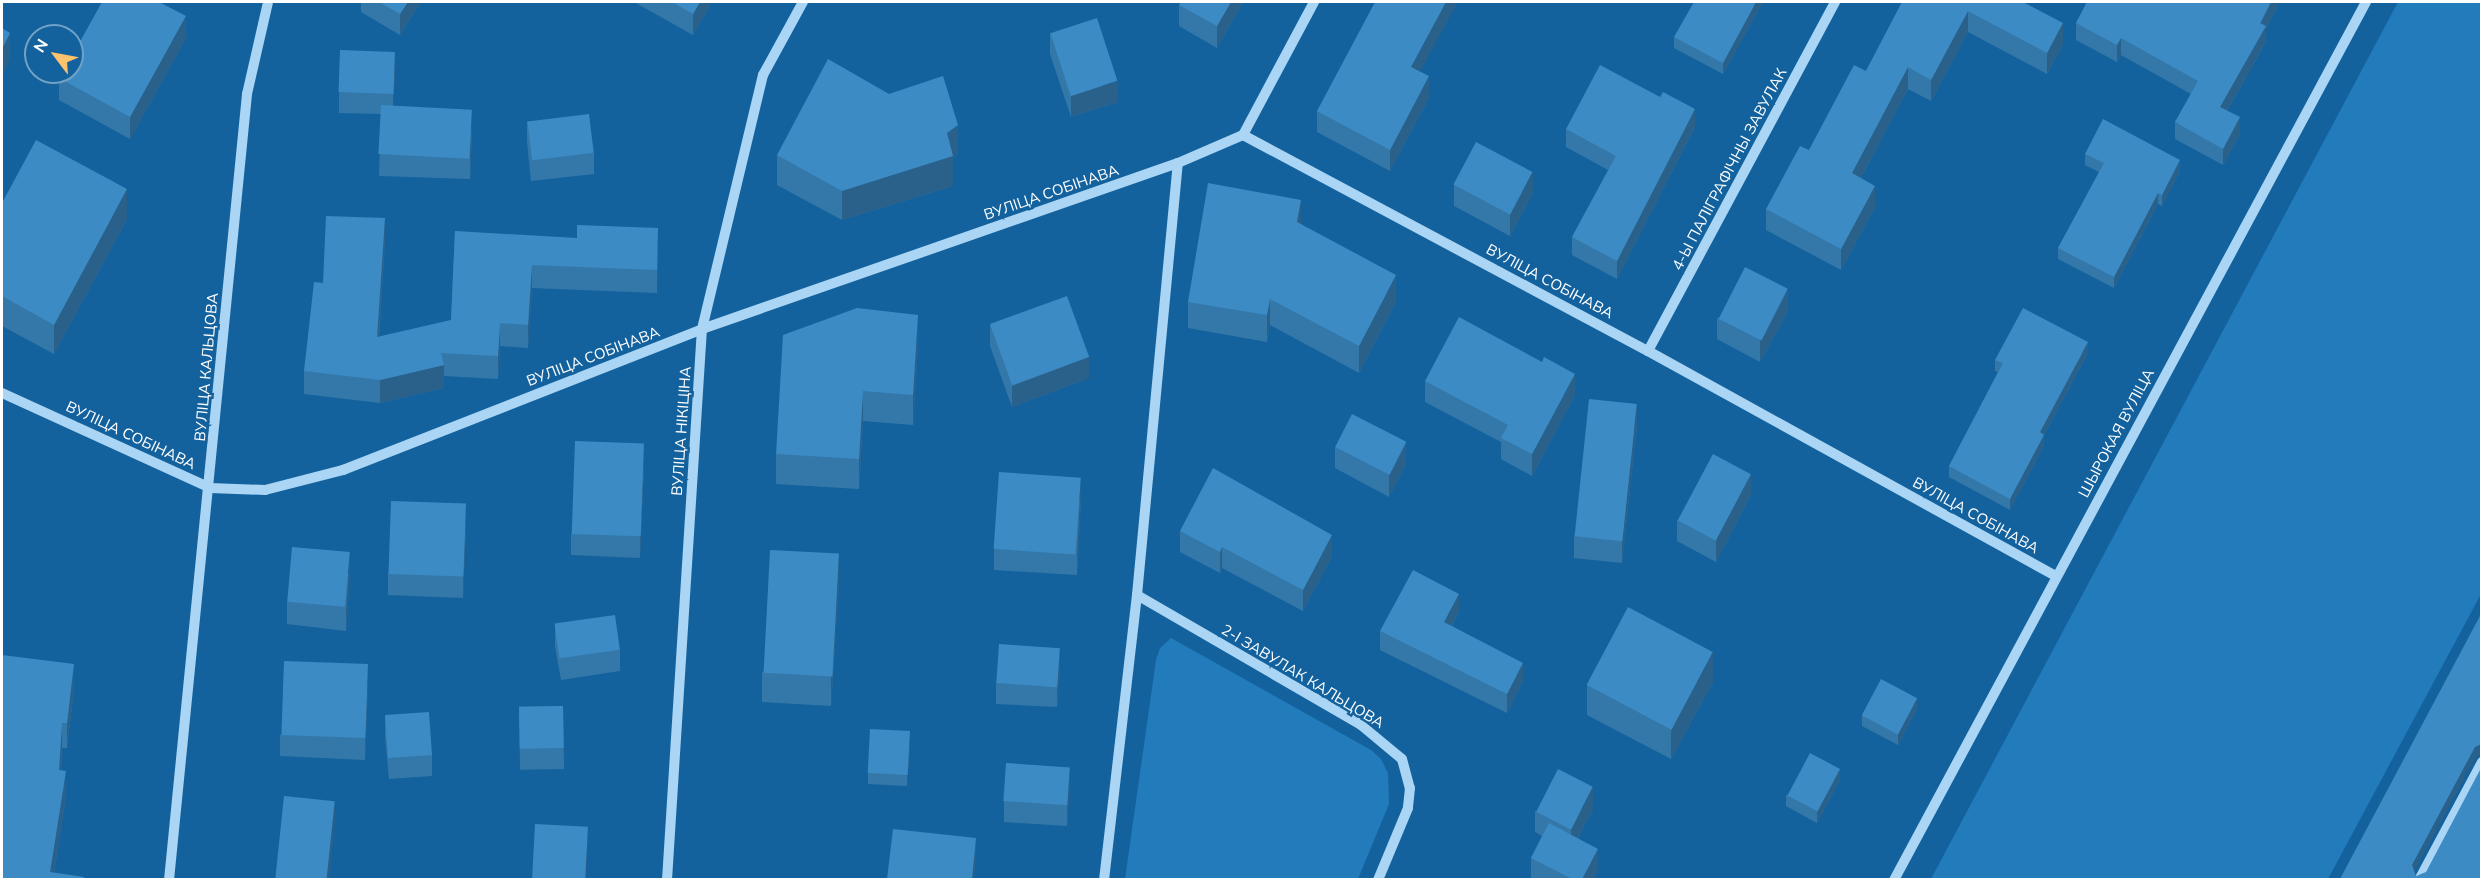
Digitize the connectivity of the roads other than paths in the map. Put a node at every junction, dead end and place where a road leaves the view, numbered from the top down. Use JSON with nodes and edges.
{"nodes":[{"id":1,"x":268,"y":2,"type":"edge"},
{"id":2,"x":803,"y":2,"type":"edge"},
{"id":3,"x":1314,"y":2,"type":"edge"},
{"id":4,"x":1835,"y":2,"type":"edge"},
{"id":5,"x":2366,"y":2,"type":"edge"},
{"id":6,"x":1243,"y":135,"type":"junction"},
{"id":7,"x":1178,"y":163,"type":"junction"},
{"id":8,"x":702,"y":329,"type":"junction"},
{"id":9,"x":1648,"y":351,"type":"junction"},
{"id":10,"x":2,"y":393,"type":"edge"},
{"id":11,"x":210,"y":488,"type":"junction"},
{"id":12,"x":2056,"y":576,"type":"junction"},
{"id":13,"x":1137,"y":595,"type":"junction"},
{"id":14,"x":2481,"y":762,"type":"edge"},
{"id":15,"x":169,"y":879,"type":"edge"},
{"id":16,"x":668,"y":879,"type":"edge"},
{"id":17,"x":1104,"y":879,"type":"edge"},
{"id":18,"x":1378,"y":879,"type":"edge"},
{"id":19,"x":1894,"y":879,"type":"edge"},
{"id":20,"x":2419,"y":879,"type":"edge"}],
"edges":[{"from":1,"to":11,"type":"street","name":"ВУЛІЦА КАЛЬЦОВА"},
{"from":2,"to":8,"type":"street","name":"ВУЛІЦА НІКІЦІНА"},
{"from":3,"to":6,"type":"street"},
{"from":4,"to":9,"type":"street","name":"4-Ы ПАЛІГРАФІЧНЫ ЗАВУЛАК"},
{"from":5,"to":12,"type":"street","name":"ШЫРОКАЯ ВУЛІЦА"},
{"from":6,"to":7,"type":"street","name":"ВУЛІЦА СОБІНАВА"},
{"from":6,"to":9,"type":"street","name":"ВУЛІЦА СОБІНАВА"},
{"from":7,"to":8,"type":"street","name":"ВУЛІЦА СОБІНАВА"},
{"from":7,"to":13,"type":"street"},
{"from":8,"to":11,"type":"street","name":"ВУЛІЦА СОБІНАВА"},
{"from":8,"to":16,"type":"street","name":"ВУЛІЦА НІКІЦІНА"},
{"from":9,"to":12,"type":"street","name":"ВУЛІЦА СОБІНАВА"},
{"from":10,"to":11,"type":"street","name":"ВУЛІЦА СОБІНАВА"},
{"from":11,"to":15,"type":"street","name":"ВУЛІЦА КАЛЬЦОВА"},
{"from":12,"to":19,"type":"street","name":"ШЫРОКАЯ ВУЛІЦА"},
{"from":13,"to":17,"type":"street"},
{"from":13,"to":18,"type":"street","name":"2-І ЗАВУЛАК КАЛЬЦОВА"},
{"from":14,"to":20,"type":"street"}]}
